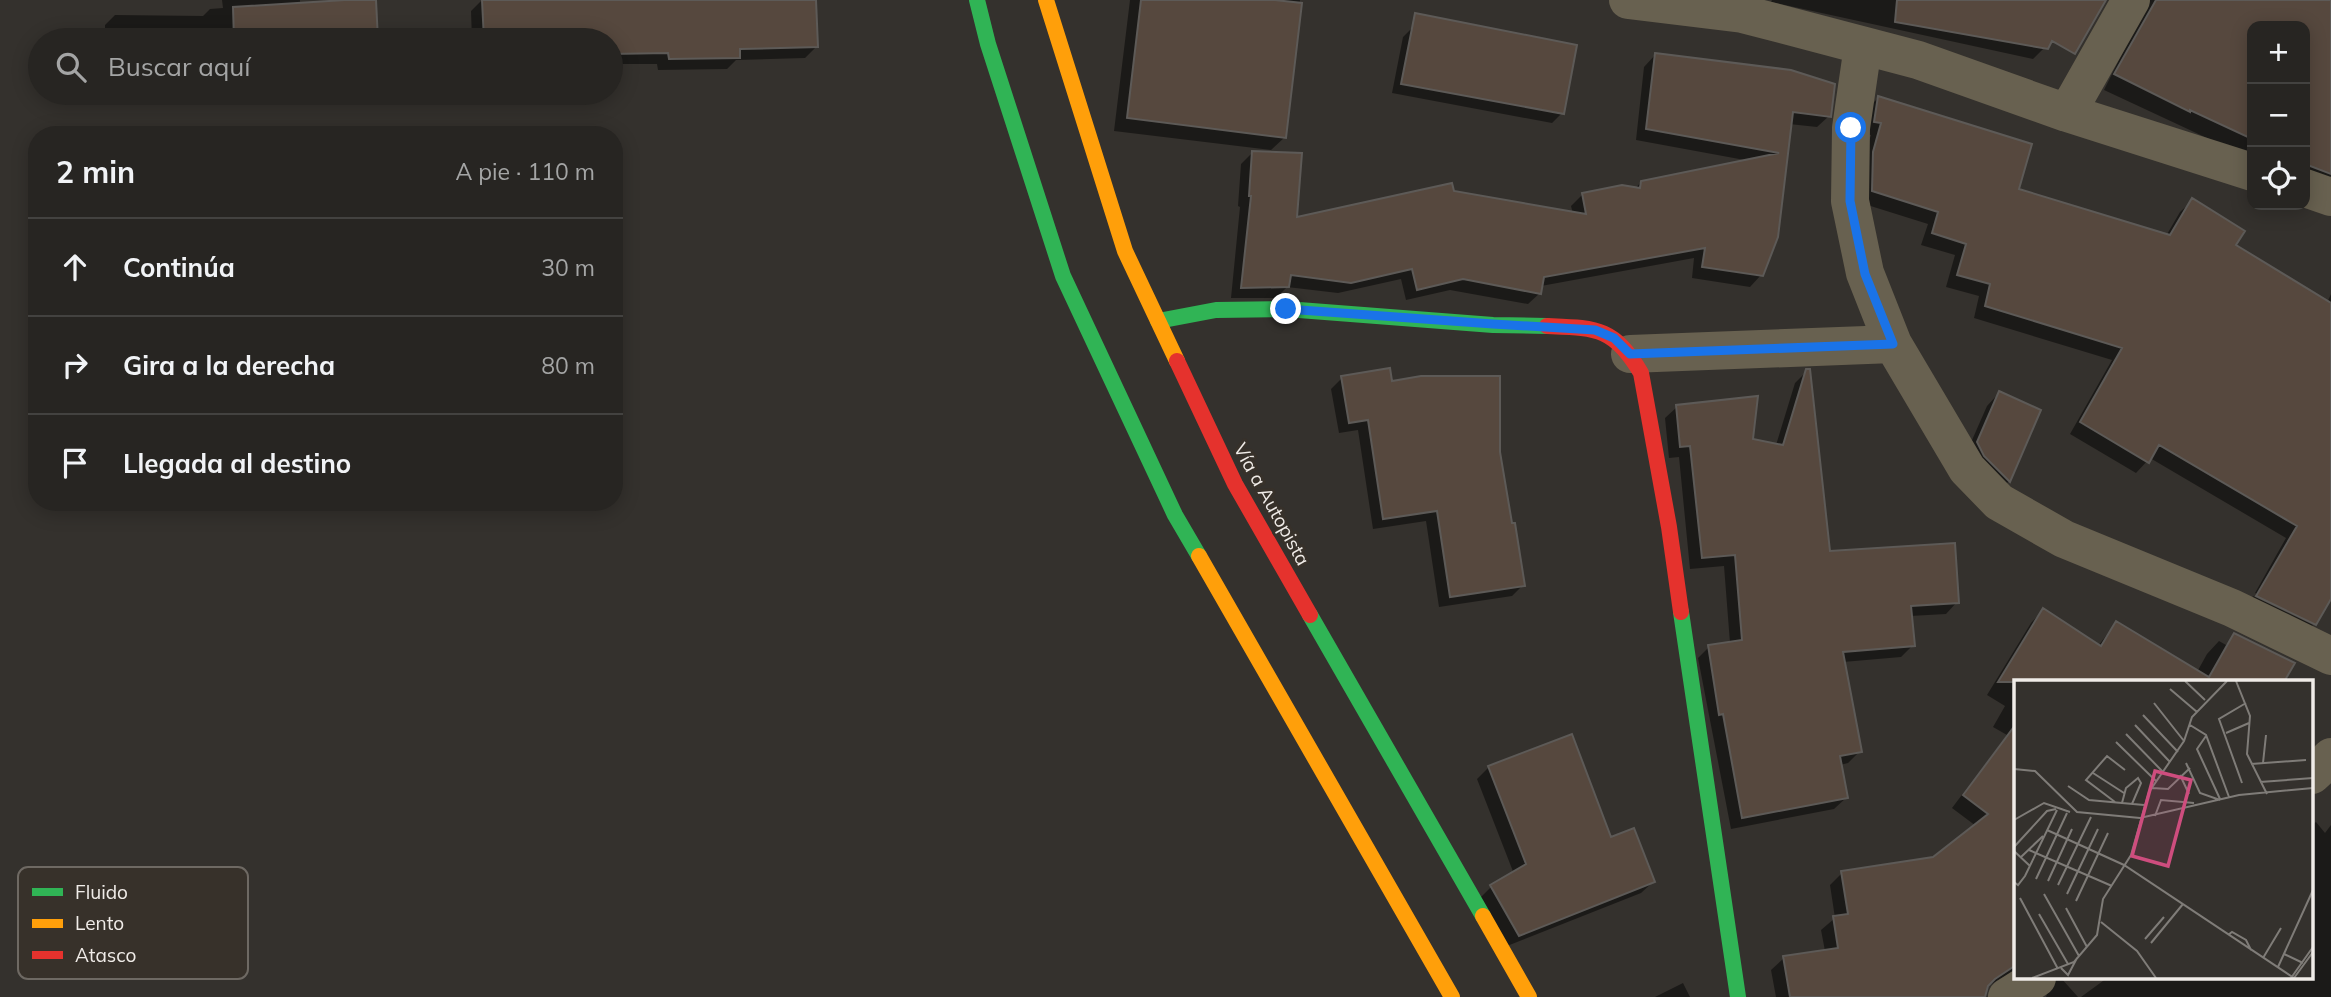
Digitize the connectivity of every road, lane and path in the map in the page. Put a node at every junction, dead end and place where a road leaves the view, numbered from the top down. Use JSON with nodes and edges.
{"nodes":[{"id":1,"x":977,"y":0,"type":"edge"},
{"id":2,"x":1046,"y":0,"type":"edge"},
{"id":3,"x":1628,"y":0,"type":"edge"},
{"id":4,"x":2132,"y":0,"type":"edge"},
{"id":5,"x":1863,"y":46,"type":"junction"},
{"id":6,"x":2067,"y":113,"type":"junction"},
{"id":7,"x":2247,"y":170,"type":"edge"},
{"id":8,"x":2310,"y":190,"type":"edge"},
{"id":9,"x":2331,"y":197,"type":"edge"},
{"id":10,"x":1158,"y":321,"type":"junction"},
{"id":11,"x":1893,"y":344,"type":"junction"},
{"id":12,"x":1630,"y":354,"type":"junction"},
{"id":13,"x":2331,"y":656,"type":"edge"},
{"id":14,"x":2331,"y":757,"type":"edge"},
{"id":15,"x":2314,"y":773,"type":"edge"},
{"id":16,"x":2035,"y":979,"type":"edge"},
{"id":17,"x":1452,"y":997,"type":"edge"},
{"id":18,"x":1529,"y":997,"type":"edge"},
{"id":19,"x":1738,"y":997,"type":"edge"},
{"id":20,"x":2007,"y":997,"type":"edge"}],
"edges":[{"from":1,"to":17,"type":"main road"},
{"from":2,"to":10,"type":"main road","name":"Vía a Autopista"},
{"from":3,"to":5,"type":"street"},
{"from":4,"to":6,"type":"street"},
{"from":5,"to":6,"type":"street"},
{"from":5,"to":11,"type":"street"},
{"from":6,"to":7,"type":"street"},
{"from":8,"to":9,"type":"street"},
{"from":10,"to":12,"type":"main road"},
{"from":10,"to":18,"type":"main road","name":"Vía a Autopista"},
{"from":11,"to":12,"type":"street"},
{"from":11,"to":13,"type":"street"},
{"from":12,"to":19,"type":"main road"},
{"from":14,"to":15,"type":"street"},
{"from":16,"to":20,"type":"street"}]}
